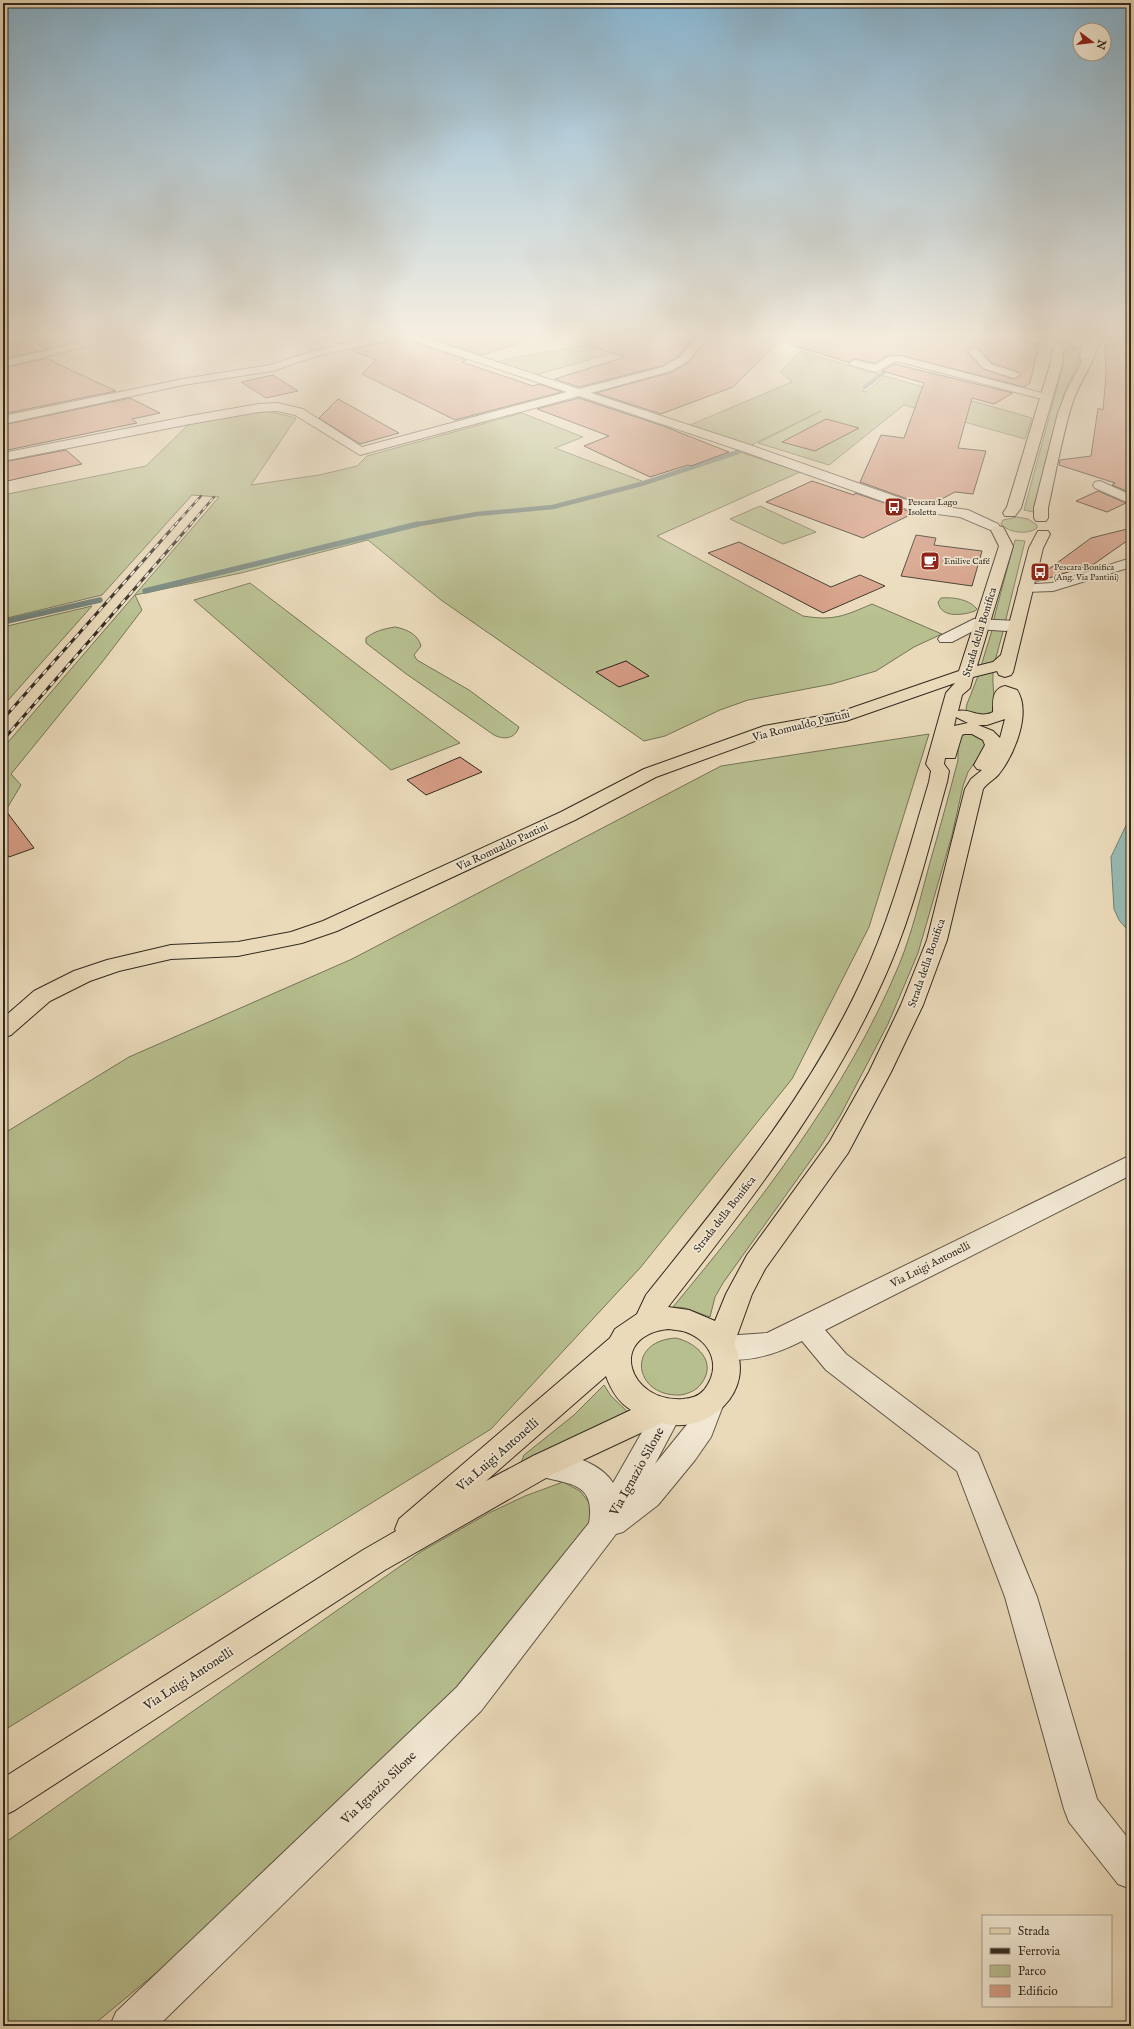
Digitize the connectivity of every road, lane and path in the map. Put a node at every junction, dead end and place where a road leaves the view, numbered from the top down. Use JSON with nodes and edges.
{"nodes":[{"id":1,"x":131,"y":432,"type":"edge"},
{"id":2,"x":330,"y":432,"type":"edge"},
{"id":3,"x":434,"y":432,"type":"edge"},
{"id":4,"x":697,"y":432,"type":"edge"},
{"id":5,"x":1036,"y":432,"type":"edge"},
{"id":6,"x":1060,"y":432,"type":"edge"},
{"id":7,"x":3,"y":457,"type":"edge"},
{"id":8,"x":1100,"y":485,"type":"dead end"},
{"id":9,"x":1131,"y":500,"type":"edge"},
{"id":10,"x":1013,"y":519,"type":"junction"},
{"id":11,"x":1042,"y":534,"type":"junction"},
{"id":12,"x":1131,"y":562,"type":"edge"},
{"id":13,"x":1025,"y":588,"type":"junction"},
{"id":14,"x":983,"y":623,"type":"junction"},
{"id":15,"x":1015,"y":624,"type":"junction"},
{"id":16,"x":946,"y":639,"type":"dead end"},
{"id":17,"x":1006,"y":658,"type":"junction"},
{"id":18,"x":964,"y":681,"type":"junction"},
{"id":19,"x":1005,"y":691,"type":"junction"},
{"id":20,"x":940,"y":771,"type":"junction"},
{"id":21,"x":979,"y":779,"type":"junction"},
{"id":22,"x":3,"y":1030,"type":"edge"},
{"id":23,"x":1131,"y":1164,"type":"edge"},
{"id":24,"x":648,"y":1321,"type":"junction"},
{"id":25,"x":806,"y":1327,"type":"junction"},
{"id":26,"x":722,"y":1346,"type":"junction"},
{"id":27,"x":619,"y":1347,"type":"junction"},
{"id":28,"x":710,"y":1403,"type":"junction"},
{"id":29,"x":663,"y":1412,"type":"junction"},
{"id":30,"x":543,"y":1465,"type":"junction"},
{"id":31,"x":603,"y":1529,"type":"junction"},
{"id":32,"x":374,"y":1560,"type":"junction"},
{"id":33,"x":3,"y":1798,"type":"edge"},
{"id":34,"x":1131,"y":1871,"type":"edge"},
{"id":35,"x":130,"y":2026,"type":"edge"}],
"edges":[{"from":1,"to":7,"type":"street"},
{"from":2,"to":3,"type":"street"},
{"from":4,"to":10,"type":"street"},
{"from":5,"to":10,"type":"main road"},
{"from":6,"to":10,"type":"main road","name":"Strada della Bonifica"},
{"from":8,"to":9,"type":"street"},
{"from":10,"to":11,"type":"main road"},
{"from":10,"to":11,"type":"main road"},
{"from":10,"to":14,"type":"main road","name":"Strada della Bonifica"},
{"from":11,"to":13,"type":"main road"},
{"from":12,"to":13,"type":"street"},
{"from":13,"to":15,"type":"main road"},
{"from":14,"to":15,"type":"street"},
{"from":14,"to":16,"type":"street"},
{"from":14,"to":18,"type":"main road","name":"Strada della Bonifica"},
{"from":15,"to":17,"type":"main road"},
{"from":17,"to":18,"type":"main road","name":"Via Romualdo Pantini"},
{"from":17,"to":19,"type":"main road"},
{"from":18,"to":19,"type":"main road"},
{"from":18,"to":20,"type":"main road","name":"Strada della Bonifica"},
{"from":18,"to":22,"type":"main road","name":"Via Romualdo Pantini"},
{"from":19,"to":21,"type":"main road","name":"Strada della Bonifica"},
{"from":20,"to":21,"type":"main road"},
{"from":20,"to":24,"type":"main road","name":"Strada della Bonifica"},
{"from":21,"to":26,"type":"main road","name":"Strada della Bonifica"},
{"from":23,"to":25,"type":"street","name":"Via Luigi Antonelli"},
{"from":24,"to":26,"type":"main road"},
{"from":24,"to":27,"type":"main road"},
{"from":25,"to":26,"type":"street","name":"Via Luigi Antonelli"},
{"from":25,"to":34,"type":"street"},
{"from":26,"to":28,"type":"main road"},
{"from":27,"to":29,"type":"main road"},
{"from":27,"to":32,"type":"main road","name":"Via Luigi Antonelli"},
{"from":28,"to":29,"type":"main road"},
{"from":28,"to":31,"type":"street","name":"Via Ignazio Silone"},
{"from":29,"to":30,"type":"main road","name":"Via Luigi Antonelli"},
{"from":29,"to":31,"type":"street","name":"Via Ignazio Silone"},
{"from":30,"to":31,"type":"street"},
{"from":30,"to":32,"type":"main road","name":"Via Luigi Antonelli"},
{"from":31,"to":35,"type":"street","name":"Via Ignazio Silone"},
{"from":32,"to":33,"type":"main road","name":"Via Luigi Antonelli"}]}
